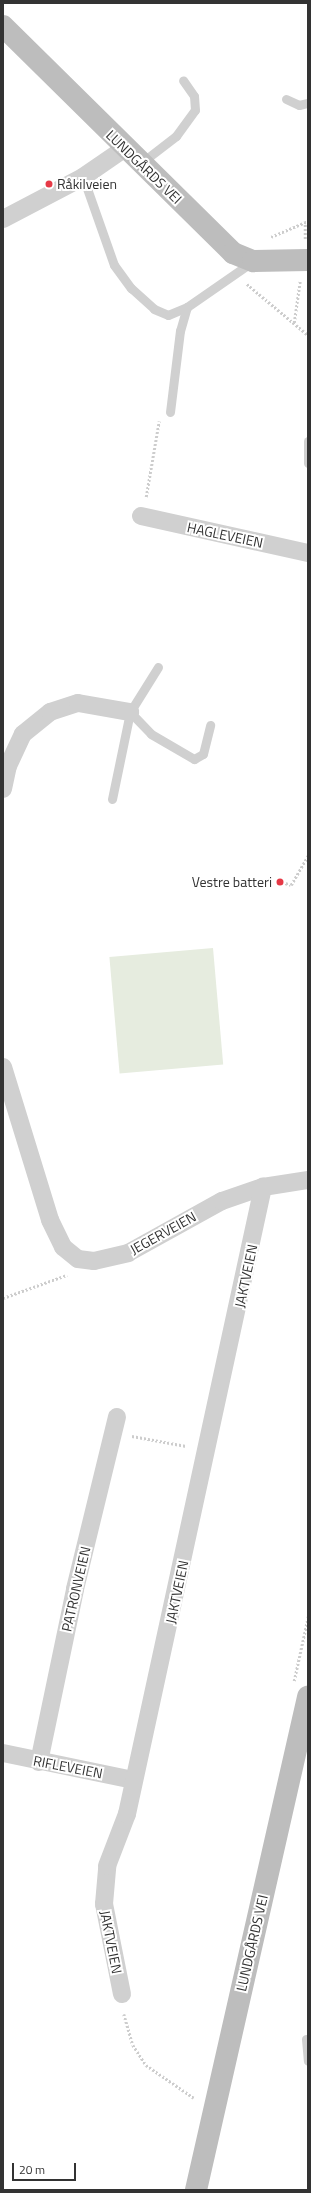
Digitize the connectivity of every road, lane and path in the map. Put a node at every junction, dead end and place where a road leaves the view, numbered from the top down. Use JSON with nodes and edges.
{"nodes":[{"id":1,"x":3,"y":26,"type":"edge"},
{"id":2,"x":183,"y":80,"type":"dead end"},
{"id":3,"x":286,"y":100,"type":"dead end"},
{"id":4,"x":308,"y":103,"type":"edge"},
{"id":5,"x":132,"y":156,"type":"junction"},
{"id":6,"x":83,"y":177,"type":"junction"},
{"id":7,"x":3,"y":219,"type":"edge"},
{"id":8,"x":308,"y":221,"type":"edge"},
{"id":9,"x":266,"y":239,"type":"dead end"},
{"id":10,"x":308,"y":260,"type":"edge"},
{"id":11,"x":253,"y":261,"type":"junction"},
{"id":12,"x":236,"y":274,"type":"junction"},
{"id":13,"x":187,"y":307,"type":"junction"},
{"id":14,"x":308,"y":334,"type":"edge"},
{"id":15,"x":170,"y":412,"type":"joint"},
{"id":16,"x":308,"y":441,"type":"edge"},
{"id":17,"x":308,"y":463,"type":"edge"},
{"id":18,"x":141,"y":516,"type":"joint"},
{"id":19,"x":308,"y":553,"type":"edge"},
{"id":20,"x":158,"y":667,"type":"dead end"},
{"id":21,"x":130,"y":712,"type":"junction"},
{"id":22,"x":210,"y":725,"type":"dead end"},
{"id":23,"x":3,"y":789,"type":"edge"},
{"id":24,"x":112,"y":799,"type":"dead end"},
{"id":25,"x":308,"y":855,"type":"edge"},
{"id":26,"x":282,"y":882,"type":"dead end"},
{"id":27,"x":3,"y":1067,"type":"edge"},
{"id":28,"x":308,"y":1180,"type":"edge"},
{"id":29,"x":263,"y":1187,"type":"junction"},
{"id":30,"x":78,"y":1259,"type":"junction"},
{"id":31,"x":3,"y":1298,"type":"edge"},
{"id":32,"x":115,"y":1425,"type":"joint"},
{"id":33,"x":208,"y":1451,"type":"junction"},
{"id":34,"x":308,"y":1697,"type":"edge"},
{"id":35,"x":3,"y":1753,"type":"edge"},
{"id":36,"x":39,"y":1762,"type":"junction"},
{"id":37,"x":133,"y":1780,"type":"junction"},
{"id":38,"x":122,"y":1994,"type":"joint"},
{"id":39,"x":306,"y":2039,"type":"dead end"},
{"id":40,"x":308,"y":2061,"type":"edge"},
{"id":41,"x":196,"y":2099,"type":"dead end"},
{"id":42,"x":196,"y":2190,"type":"edge"}],
"edges":[{"from":1,"to":5,"type":"street","name":"LUNDGÅRDS VEI"},
{"from":2,"to":5,"type":"lane"},
{"from":3,"to":4,"type":"lane"},
{"from":5,"to":6,"type":"street"},
{"from":5,"to":11,"type":"street","name":"LUNDGÅRDS VEI"},
{"from":6,"to":7,"type":"street"},
{"from":6,"to":13,"type":"lane"},
{"from":8,"to":9,"type":"path"},
{"from":10,"to":11,"type":"street","name":"LUNDGÅRDS VEI"},
{"from":11,"to":12,"type":"lane"},
{"from":12,"to":13,"type":"lane"},
{"from":12,"to":14,"type":"path"},
{"from":13,"to":15,"type":"lane"},
{"from":15,"to":18,"type":"path"},
{"from":16,"to":17,"type":"lane"},
{"from":18,"to":19,"type":"street","name":"HAGLEVEIEN"},
{"from":20,"to":21,"type":"lane"},
{"from":21,"to":22,"type":"lane"},
{"from":21,"to":23,"type":"street"},
{"from":21,"to":24,"type":"lane"},
{"from":25,"to":26,"type":"path"},
{"from":27,"to":30,"type":"street"},
{"from":28,"to":29,"type":"street","name":"JEGERVEIEN"},
{"from":29,"to":30,"type":"street","name":"JEGERVEIEN"},
{"from":29,"to":33,"type":"street","name":"JAKTVEIEN"},
{"from":30,"to":31,"type":"path"},
{"from":32,"to":33,"type":"path"},
{"from":32,"to":36,"type":"street","name":"PATRONVEIEN"},
{"from":33,"to":37,"type":"street","name":"JAKTVEIEN"},
{"from":34,"to":42,"type":"street","name":"LUNDGÅRDS VEI"},
{"from":35,"to":36,"type":"street","name":"RIFLEVEIEN"},
{"from":36,"to":37,"type":"street","name":"RIFLEVEIEN"},
{"from":37,"to":38,"type":"street","name":"JAKTVEIEN"},
{"from":38,"to":41,"type":"path"},
{"from":39,"to":40,"type":"lane"}]}
